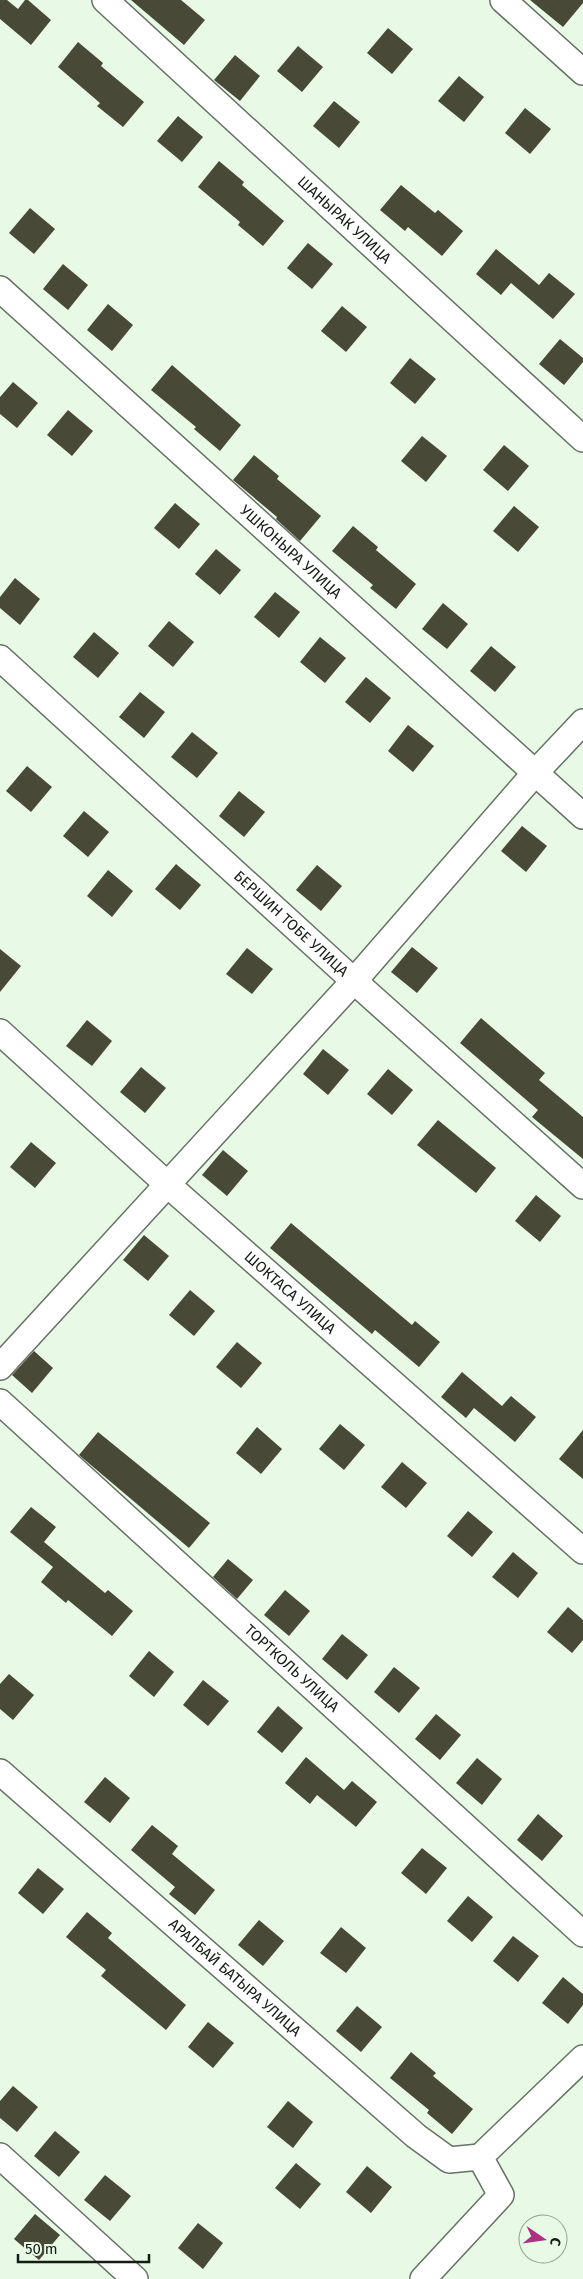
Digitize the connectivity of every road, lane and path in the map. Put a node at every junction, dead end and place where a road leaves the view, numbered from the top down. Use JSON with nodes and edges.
{"nodes":[{"id":1,"x":105,"y":0,"type":"edge"},
{"id":2,"x":503,"y":0,"type":"edge"},
{"id":3,"x":583,"y":72,"type":"edge"},
{"id":4,"x":0,"y":289,"type":"edge"},
{"id":5,"x":583,"y":439,"type":"edge"},
{"id":6,"x":0,"y":658,"type":"edge"},
{"id":7,"x":583,"y":722,"type":"edge"},
{"id":8,"x":536,"y":773,"type":"junction"},
{"id":9,"x":583,"y":816,"type":"edge"},
{"id":10,"x":354,"y":981,"type":"junction"},
{"id":11,"x":0,"y":1032,"type":"edge"},
{"id":12,"x":168,"y":1185,"type":"junction"},
{"id":13,"x":583,"y":1186,"type":"edge"},
{"id":14,"x":0,"y":1367,"type":"edge"},
{"id":15,"x":0,"y":1402,"type":"edge"},
{"id":16,"x":583,"y":1551,"type":"edge"},
{"id":17,"x":0,"y":1772,"type":"edge"},
{"id":18,"x":583,"y":1934,"type":"edge"},
{"id":19,"x":583,"y":2058,"type":"edge"},
{"id":20,"x":0,"y":2156,"type":"edge"},
{"id":21,"x":480,"y":2157,"type":"junction"},
{"id":22,"x":135,"y":2279,"type":"edge"},
{"id":23,"x":423,"y":2279,"type":"edge"}],
"edges":[{"from":1,"to":5,"type":"street","name":"ШАНЫРАК УЛИЦА"},
{"from":2,"to":3,"type":"street"},
{"from":4,"to":8,"type":"street","name":"УШКОНЫРА УЛИЦА"},
{"from":6,"to":10,"type":"street","name":"БЕРШИН ТОБЕ УЛИЦА"},
{"from":7,"to":8,"type":"street"},
{"from":8,"to":9,"type":"street","name":"УШКОНЫРА УЛИЦА"},
{"from":8,"to":10,"type":"street"},
{"from":10,"to":12,"type":"street"},
{"from":10,"to":13,"type":"street","name":"БЕРШИН ТОБЕ УЛИЦА"},
{"from":11,"to":12,"type":"street","name":"ШОКТАСА УЛИЦА"},
{"from":12,"to":14,"type":"street"},
{"from":12,"to":16,"type":"street","name":"ШОКТАСА УЛИЦА"},
{"from":15,"to":18,"type":"street","name":"ТОРТКОЛЬ УЛИЦА"},
{"from":17,"to":21,"type":"street","name":"АРАЛБАЙ БАТЫРА УЛИЦА"},
{"from":19,"to":21,"type":"street"},
{"from":20,"to":22,"type":"street"},
{"from":21,"to":23,"type":"street"}]}
